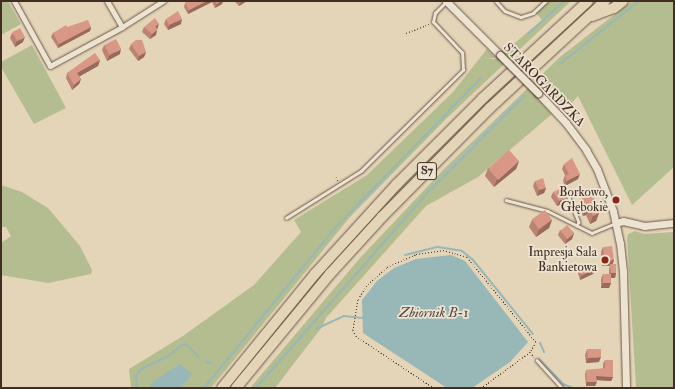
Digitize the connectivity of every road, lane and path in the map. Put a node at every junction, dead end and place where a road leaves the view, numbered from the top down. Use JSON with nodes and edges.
{"nodes":[{"id":1,"x":14,"y":1,"type":"edge"},
{"id":2,"x":107,"y":1,"type":"edge"},
{"id":3,"x":163,"y":1,"type":"edge"},
{"id":4,"x":446,"y":1,"type":"edge"},
{"id":5,"x":496,"y":1,"type":"edge"},
{"id":6,"x":546,"y":1,"type":"edge"},
{"id":7,"x":588,"y":1,"type":"edge"},
{"id":8,"x":605,"y":1,"type":"edge"},
{"id":9,"x":623,"y":1,"type":"edge"},
{"id":10,"x":586,"y":18,"type":"junction"},
{"id":11,"x":433,"y":22,"type":"junction"},
{"id":12,"x":122,"y":27,"type":"junction"},
{"id":13,"x":406,"y":34,"type":"dead end"},
{"id":14,"x":568,"y":195,"type":"dead end"},
{"id":15,"x":506,"y":200,"type":"dead end"},
{"id":16,"x":286,"y":218,"type":"dead end"},
{"id":17,"x":616,"y":223,"type":"junction"},
{"id":18,"x":674,"y":223,"type":"edge"},
{"id":19,"x":578,"y":226,"type":"junction"},
{"id":20,"x":530,"y":352,"type":"junction"},
{"id":21,"x":537,"y":360,"type":"joint"},
{"id":22,"x":222,"y":388,"type":"edge"},
{"id":23,"x":236,"y":388,"type":"edge"},
{"id":24,"x":434,"y":388,"type":"edge"},
{"id":25,"x":481,"y":388,"type":"edge"},
{"id":26,"x":562,"y":388,"type":"edge"},
{"id":27,"x":626,"y":388,"type":"edge"}],
"edges":[{"from":1,"to":12,"type":"street"},
{"from":2,"to":12,"type":"street"},
{"from":3,"to":12,"type":"street"},
{"from":4,"to":11,"type":"lane"},
{"from":4,"to":17,"type":"main road","name":"STAROGARDZKA","bridge":true},
{"from":5,"to":6,"type":"lane"},
{"from":7,"to":22,"type":"highway","number":"S7"},
{"from":8,"to":10,"type":"highway","number":"S7"},
{"from":9,"to":10,"type":"highway"},
{"from":10,"to":23,"type":"highway","number":"S7"},
{"from":11,"to":13,"type":"path"},
{"from":11,"to":16,"type":"lane"},
{"from":14,"to":19,"type":"lane"},
{"from":15,"to":19,"type":"lane"},
{"from":17,"to":18,"type":"main road"},
{"from":17,"to":19,"type":"lane"},
{"from":17,"to":27,"type":"main road","name":"STAROGARDZKA"},
{"from":20,"to":21,"type":"path"},
{"from":20,"to":24,"type":"path"},
{"from":20,"to":25,"type":"path"},
{"from":21,"to":26,"type":"lane"}]}
